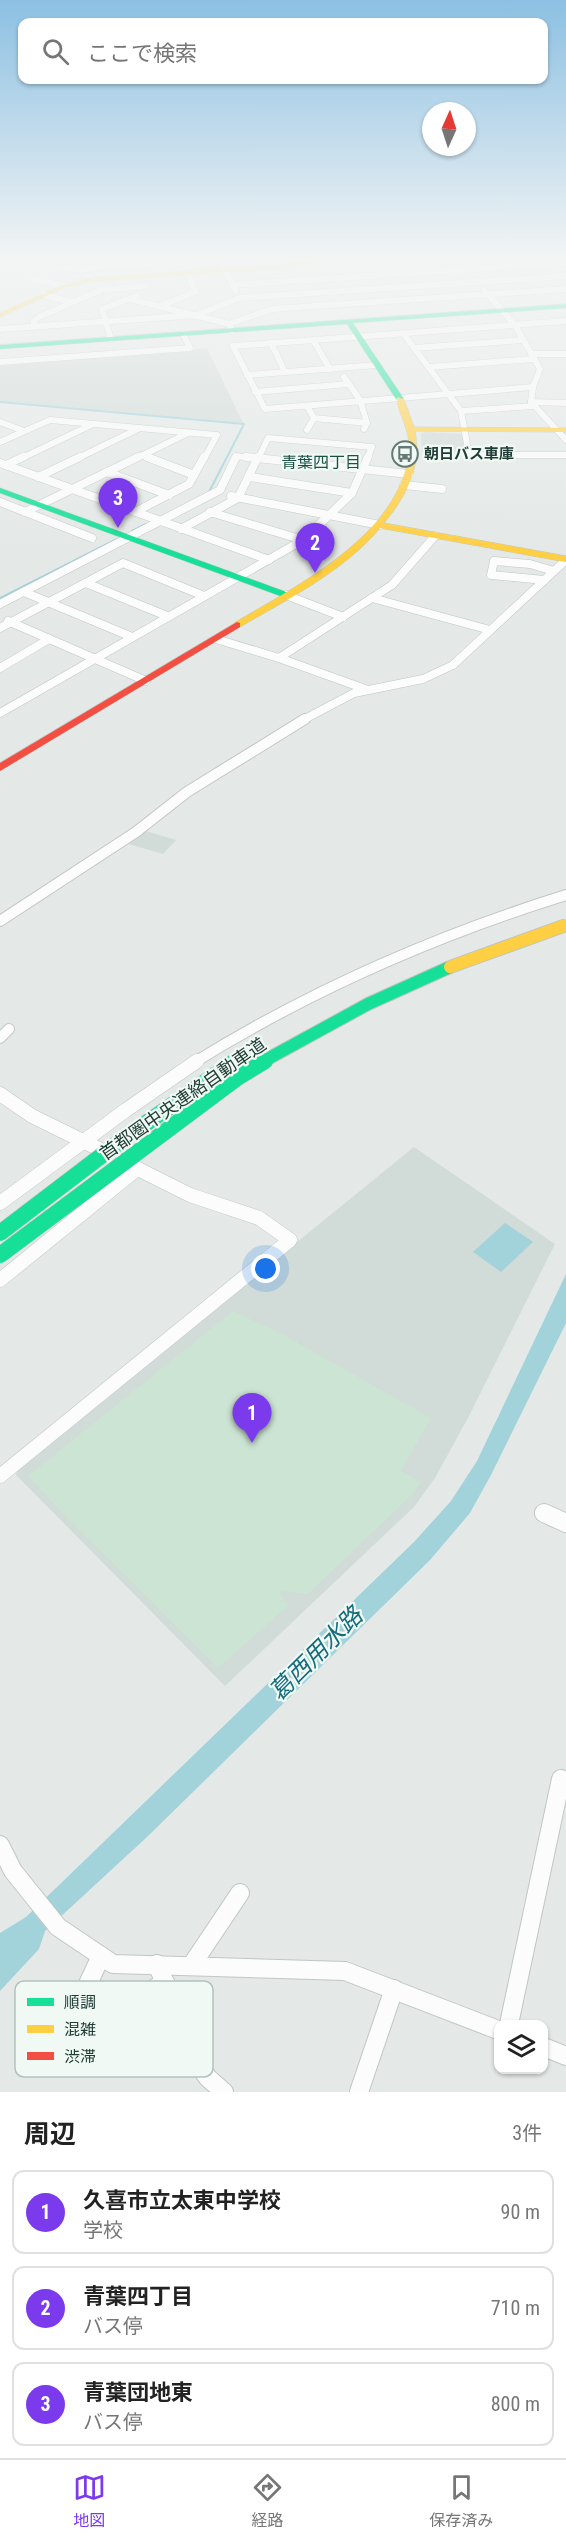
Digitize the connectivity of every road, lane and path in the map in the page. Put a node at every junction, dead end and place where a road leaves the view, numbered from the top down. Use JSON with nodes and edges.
{"nodes":[{"id":1,"x":100,"y":355,"type":"edge"},
{"id":2,"x":237,"y":355,"type":"edge"},
{"id":3,"x":277,"y":355,"type":"edge"},
{"id":4,"x":324,"y":355,"type":"edge"},
{"id":5,"x":370,"y":355,"type":"edge"},
{"id":6,"x":419,"y":355,"type":"edge"},
{"id":7,"x":555,"y":355,"type":"edge"},
{"id":8,"x":532,"y":356,"type":"junction"},
{"id":9,"x":0,"y":362,"type":"edge"},
{"id":10,"x":377,"y":365,"type":"junction"},
{"id":11,"x":429,"y":367,"type":"junction"},
{"id":12,"x":334,"y":368,"type":"junction"},
{"id":13,"x":285,"y":372,"type":"junction"},
{"id":14,"x":247,"y":375,"type":"junction"},
{"id":15,"x":348,"y":384,"type":"junction"},
{"id":16,"x":533,"y":387,"type":"junction"},
{"id":17,"x":255,"y":392,"type":"junction"},
{"id":18,"x":448,"y":394,"type":"junction"},
{"id":19,"x":400,"y":398,"type":"junction"},
{"id":20,"x":360,"y":402,"type":"junction"},
{"id":21,"x":566,"y":403,"type":"edge"},
{"id":22,"x":533,"y":404,"type":"junction"},
{"id":23,"x":307,"y":406,"type":"junction"},
{"id":24,"x":461,"y":411,"type":"junction"},
{"id":25,"x":314,"y":418,"type":"junction"},
{"id":26,"x":0,"y":422,"type":"edge"},
{"id":27,"x":93,"y":424,"type":"junction"},
{"id":28,"x":141,"y":428,"type":"junction"},
{"id":29,"x":274,"y":428,"type":"dead end"},
{"id":30,"x":412,"y":429,"type":"junction"},
{"id":31,"x":307,"y":430,"type":"dead end"},
{"id":32,"x":465,"y":430,"type":"junction"},
{"id":33,"x":24,"y":431,"type":"junction"},
{"id":34,"x":189,"y":432,"type":"junction"},
{"id":35,"x":563,"y":434,"type":"edge"},
{"id":36,"x":268,"y":438,"type":"junction"},
{"id":37,"x":0,"y":442,"type":"edge"},
{"id":38,"x":142,"y":455,"type":"junction"},
{"id":39,"x":566,"y":455,"type":"edge"},
{"id":40,"x":259,"y":457,"type":"junction"},
{"id":41,"x":3,"y":464,"type":"edge"},
{"id":42,"x":362,"y":469,"type":"junction"},
{"id":43,"x":107,"y":472,"type":"junction"},
{"id":44,"x":194,"y":475,"type":"junction"},
{"id":45,"x":39,"y":477,"type":"junction"},
{"id":46,"x":250,"y":477,"type":"junction"},
{"id":47,"x":407,"y":480,"type":"junction"},
{"id":48,"x":72,"y":489,"type":"junction"},
{"id":49,"x":442,"y":489,"type":"dead end"},
{"id":50,"x":0,"y":490,"type":"edge"},
{"id":51,"x":216,"y":493,"type":"junction"},
{"id":52,"x":352,"y":493,"type":"junction"},
{"id":53,"x":169,"y":495,"type":"junction"},
{"id":54,"x":238,"y":498,"type":"junction"},
{"id":55,"x":0,"y":502,"type":"edge"},
{"id":56,"x":39,"y":504,"type":"junction"},
{"id":57,"x":25,"y":512,"type":"junction"},
{"id":58,"x":135,"y":512,"type":"junction"},
{"id":59,"x":210,"y":512,"type":"junction"},
{"id":60,"x":329,"y":516,"type":"junction"},
{"id":61,"x":160,"y":521,"type":"junction"},
{"id":62,"x":380,"y":525,"type":"junction"},
{"id":63,"x":181,"y":529,"type":"junction"},
{"id":64,"x":435,"y":536,"type":"junction"},
{"id":65,"x":92,"y":537,"type":"dead end"},
{"id":66,"x":129,"y":537,"type":"junction"},
{"id":67,"x":303,"y":540,"type":"junction"},
{"id":68,"x":269,"y":560,"type":"junction"},
{"id":69,"x":566,"y":560,"type":"edge"},
{"id":70,"x":554,"y":571,"type":"junction"},
{"id":71,"x":237,"y":578,"type":"junction"},
{"id":72,"x":544,"y":580,"type":"junction"},
{"id":73,"x":86,"y":583,"type":"junction"},
{"id":74,"x":24,"y":592,"type":"junction"},
{"id":75,"x":204,"y":596,"type":"junction"},
{"id":76,"x":286,"y":596,"type":"junction"},
{"id":77,"x":372,"y":598,"type":"junction"},
{"id":78,"x":49,"y":603,"type":"junction"},
{"id":79,"x":0,"y":604,"type":"edge"},
{"id":80,"x":167,"y":616,"type":"junction"},
{"id":81,"x":343,"y":616,"type":"junction"},
{"id":82,"x":5,"y":623,"type":"edge"},
{"id":83,"x":490,"y":630,"type":"junction"},
{"id":84,"x":132,"y":637,"type":"junction"},
{"id":85,"x":49,"y":639,"type":"junction"},
{"id":86,"x":216,"y":639,"type":"junction"},
{"id":87,"x":279,"y":658,"type":"junction"},
{"id":88,"x":96,"y":659,"type":"junction"},
{"id":89,"x":0,"y":668,"type":"edge"},
{"id":90,"x":146,"y":681,"type":"junction"},
{"id":91,"x":369,"y":690,"type":"junction"},
{"id":92,"x":0,"y":713,"type":"edge"},
{"id":93,"x":0,"y":768,"type":"edge"},
{"id":94,"x":566,"y":895,"type":"edge"},
{"id":95,"x":566,"y":911,"type":"edge"},
{"id":96,"x":538,"y":920,"type":"dead end"},
{"id":97,"x":0,"y":921,"type":"edge"},
{"id":98,"x":566,"y":925,"type":"edge"},
{"id":99,"x":452,"y":951,"type":"dead end"},
{"id":100,"x":433,"y":959,"type":"dead end"},
{"id":101,"x":377,"y":984,"type":"dead end"},
{"id":102,"x":350,"y":998,"type":"dead end"},
{"id":103,"x":243,"y":1057,"type":"dead end"},
{"id":104,"x":0,"y":1094,"type":"edge"},
{"id":105,"x":82,"y":1141,"type":"junction"},
{"id":106,"x":137,"y":1169,"type":"junction"},
{"id":107,"x":0,"y":1203,"type":"edge"},
{"id":108,"x":0,"y":1233,"type":"edge"},
{"id":109,"x":0,"y":1256,"type":"edge"},
{"id":110,"x":0,"y":1280,"type":"edge"},
{"id":111,"x":0,"y":1476,"type":"edge"},
{"id":112,"x":544,"y":1513,"type":"dead end"},
{"id":113,"x":566,"y":1524,"type":"edge"},
{"id":114,"x":566,"y":1781,"type":"edge"},
{"id":115,"x":0,"y":1845,"type":"edge"},
{"id":116,"x":240,"y":1893,"type":"dead end"},
{"id":117,"x":101,"y":1956,"type":"junction"},
{"id":118,"x":191,"y":1965,"type":"junction"},
{"id":119,"x":161,"y":1973,"type":"junction"},
{"id":120,"x":89,"y":1981,"type":"edge"},
{"id":121,"x":156,"y":1981,"type":"edge"},
{"id":122,"x":164,"y":1981,"type":"edge"},
{"id":123,"x":394,"y":1989,"type":"junction"},
{"id":124,"x":510,"y":2020,"type":"edge"},
{"id":125,"x":494,"y":2028,"type":"edge"},
{"id":126,"x":548,"y":2049,"type":"edge"},
{"id":127,"x":566,"y":2056,"type":"edge"},
{"id":128,"x":207,"y":2077,"type":"edge"},
{"id":129,"x":224,"y":2092,"type":"edge"},
{"id":130,"x":359,"y":2092,"type":"edge"}],
"edges":[{"from":1,"to":9,"type":"street"},
{"from":2,"to":14,"type":"street"},
{"from":3,"to":13,"type":"street"},
{"from":4,"to":12,"type":"street"},
{"from":5,"to":10,"type":"main road"},
{"from":6,"to":11,"type":"street"},
{"from":7,"to":8,"type":"street"},
{"from":8,"to":11,"type":"street"},
{"from":8,"to":16,"type":"street"},
{"from":10,"to":12,"type":"street"},
{"from":10,"to":19,"type":"main road"},
{"from":11,"to":18,"type":"street"},
{"from":12,"to":13,"type":"street"},
{"from":12,"to":15,"type":"street"},
{"from":13,"to":14,"type":"street"},
{"from":14,"to":17,"type":"street"},
{"from":15,"to":17,"type":"street"},
{"from":15,"to":20,"type":"street"},
{"from":16,"to":18,"type":"street"},
{"from":16,"to":22,"type":"street"},
{"from":17,"to":23,"type":"street"},
{"from":18,"to":19,"type":"street"},
{"from":18,"to":24,"type":"street"},
{"from":19,"to":20,"type":"street"},
{"from":19,"to":30,"type":"main road"},
{"from":20,"to":23,"type":"street"},
{"from":20,"to":25,"type":"street"},
{"from":21,"to":22,"type":"street"},
{"from":22,"to":24,"type":"street"},
{"from":22,"to":35,"type":"street"},
{"from":23,"to":25,"type":"street"},
{"from":24,"to":32,"type":"street"},
{"from":25,"to":31,"type":"street"},
{"from":26,"to":33,"type":"street"},
{"from":27,"to":28,"type":"street"},
{"from":27,"to":33,"type":"street"},
{"from":27,"to":41,"type":"street"},
{"from":28,"to":34,"type":"street"},
{"from":28,"to":45,"type":"street"},
{"from":29,"to":36,"type":"street"},
{"from":30,"to":32,"type":"main road"},
{"from":30,"to":47,"type":"main road"},
{"from":32,"to":35,"type":"main road"},
{"from":32,"to":39,"type":"street"},
{"from":33,"to":37,"type":"street"},
{"from":34,"to":38,"type":"street"},
{"from":34,"to":44,"type":"street"},
{"from":36,"to":40,"type":"street"},
{"from":36,"to":42,"type":"street"},
{"from":38,"to":43,"type":"street"},
{"from":38,"to":44,"type":"street"},
{"from":40,"to":42,"type":"street"},
{"from":40,"to":46,"type":"street"},
{"from":40,"to":51,"type":"street"},
{"from":41,"to":45,"type":"street"},
{"from":42,"to":47,"type":"street"},
{"from":42,"to":52,"type":"street"},
{"from":43,"to":48,"type":"street"},
{"from":43,"to":53,"type":"street"},
{"from":44,"to":53,"type":"street"},
{"from":45,"to":48,"type":"street"},
{"from":46,"to":52,"type":"street"},
{"from":46,"to":54,"type":"street"},
{"from":47,"to":49,"type":"street"},
{"from":47,"to":62,"type":"main road"},
{"from":48,"to":56,"type":"street"},
{"from":48,"to":58,"type":"street"},
{"from":50,"to":56,"type":"main road"},
{"from":51,"to":54,"type":"street"},
{"from":51,"to":61,"type":"street"},
{"from":52,"to":60,"type":"street"},
{"from":53,"to":58,"type":"street"},
{"from":54,"to":59,"type":"street"},
{"from":54,"to":60,"type":"street"},
{"from":55,"to":57,"type":"street"},
{"from":56,"to":57,"type":"street"},
{"from":56,"to":66,"type":"main road"},
{"from":57,"to":65,"type":"street"},
{"from":58,"to":61,"type":"street"},
{"from":59,"to":63,"type":"street"},
{"from":59,"to":67,"type":"street"},
{"from":60,"to":62,"type":"street"},
{"from":60,"to":67,"type":"street"},
{"from":61,"to":63,"type":"street"},
{"from":61,"to":66,"type":"street"},
{"from":62,"to":64,"type":"main road"},
{"from":62,"to":76,"type":"main road"},
{"from":63,"to":68,"type":"street"},
{"from":64,"to":69,"type":"main road"},
{"from":64,"to":77,"type":"street"},
{"from":66,"to":71,"type":"main road"},
{"from":66,"to":74,"type":"street"},
{"from":67,"to":68,"type":"street"},
{"from":68,"to":71,"type":"street"},
{"from":69,"to":70,"type":"street"},
{"from":70,"to":72,"type":"street"},
{"from":70,"to":72,"type":"street"},
{"from":71,"to":75,"type":"street"},
{"from":71,"to":76,"type":"main road"},
{"from":72,"to":83,"type":"street"},
{"from":73,"to":75,"type":"street"},
{"from":73,"to":78,"type":"street"},
{"from":73,"to":80,"type":"street"},
{"from":74,"to":78,"type":"street"},
{"from":74,"to":79,"type":"street"},
{"from":75,"to":80,"type":"street"},
{"from":76,"to":81,"type":"street"},
{"from":76,"to":86,"type":"main road"},
{"from":77,"to":81,"type":"street"},
{"from":77,"to":83,"type":"street"},
{"from":78,"to":82,"type":"street"},
{"from":78,"to":84,"type":"street"},
{"from":80,"to":84,"type":"street"},
{"from":81,"to":87,"type":"street"},
{"from":82,"to":85,"type":"street"},
{"from":83,"to":91,"type":"street"},
{"from":84,"to":88,"type":"street"},
{"from":85,"to":88,"type":"street"},
{"from":85,"to":89,"type":"street"},
{"from":86,"to":87,"type":"street"},
{"from":86,"to":90,"type":"main road"},
{"from":87,"to":91,"type":"street"},
{"from":88,"to":90,"type":"street"},
{"from":88,"to":92,"type":"street"},
{"from":90,"to":93,"type":"main road"},
{"from":91,"to":97,"type":"street"},
{"from":94,"to":105,"type":"street"},
{"from":95,"to":96,"type":"main road"},
{"from":98,"to":109,"type":"main road","name":"首都圏中央連絡自動車道","bridge":true},
{"from":99,"to":100,"type":"main road"},
{"from":101,"to":102,"type":"main road"},
{"from":103,"to":108,"type":"main road","name":"首都圏中央連絡自動車道","bridge":true},
{"from":104,"to":105,"type":"street"},
{"from":105,"to":106,"type":"street"},
{"from":105,"to":107,"type":"street"},
{"from":106,"to":110,"type":"street"},
{"from":106,"to":111,"type":"street"},
{"from":112,"to":113,"type":"street"},
{"from":114,"to":124,"type":"street"},
{"from":115,"to":117,"type":"street"},
{"from":116,"to":118,"type":"street"},
{"from":117,"to":119,"type":"street"},
{"from":117,"to":120,"type":"street"},
{"from":118,"to":119,"type":"street"},
{"from":118,"to":123,"type":"street"},
{"from":119,"to":121,"type":"street"},
{"from":119,"to":122,"type":"street"},
{"from":123,"to":125,"type":"street"},
{"from":123,"to":130,"type":"street"},
{"from":126,"to":127,"type":"street"},
{"from":128,"to":129,"type":"street"}]}
